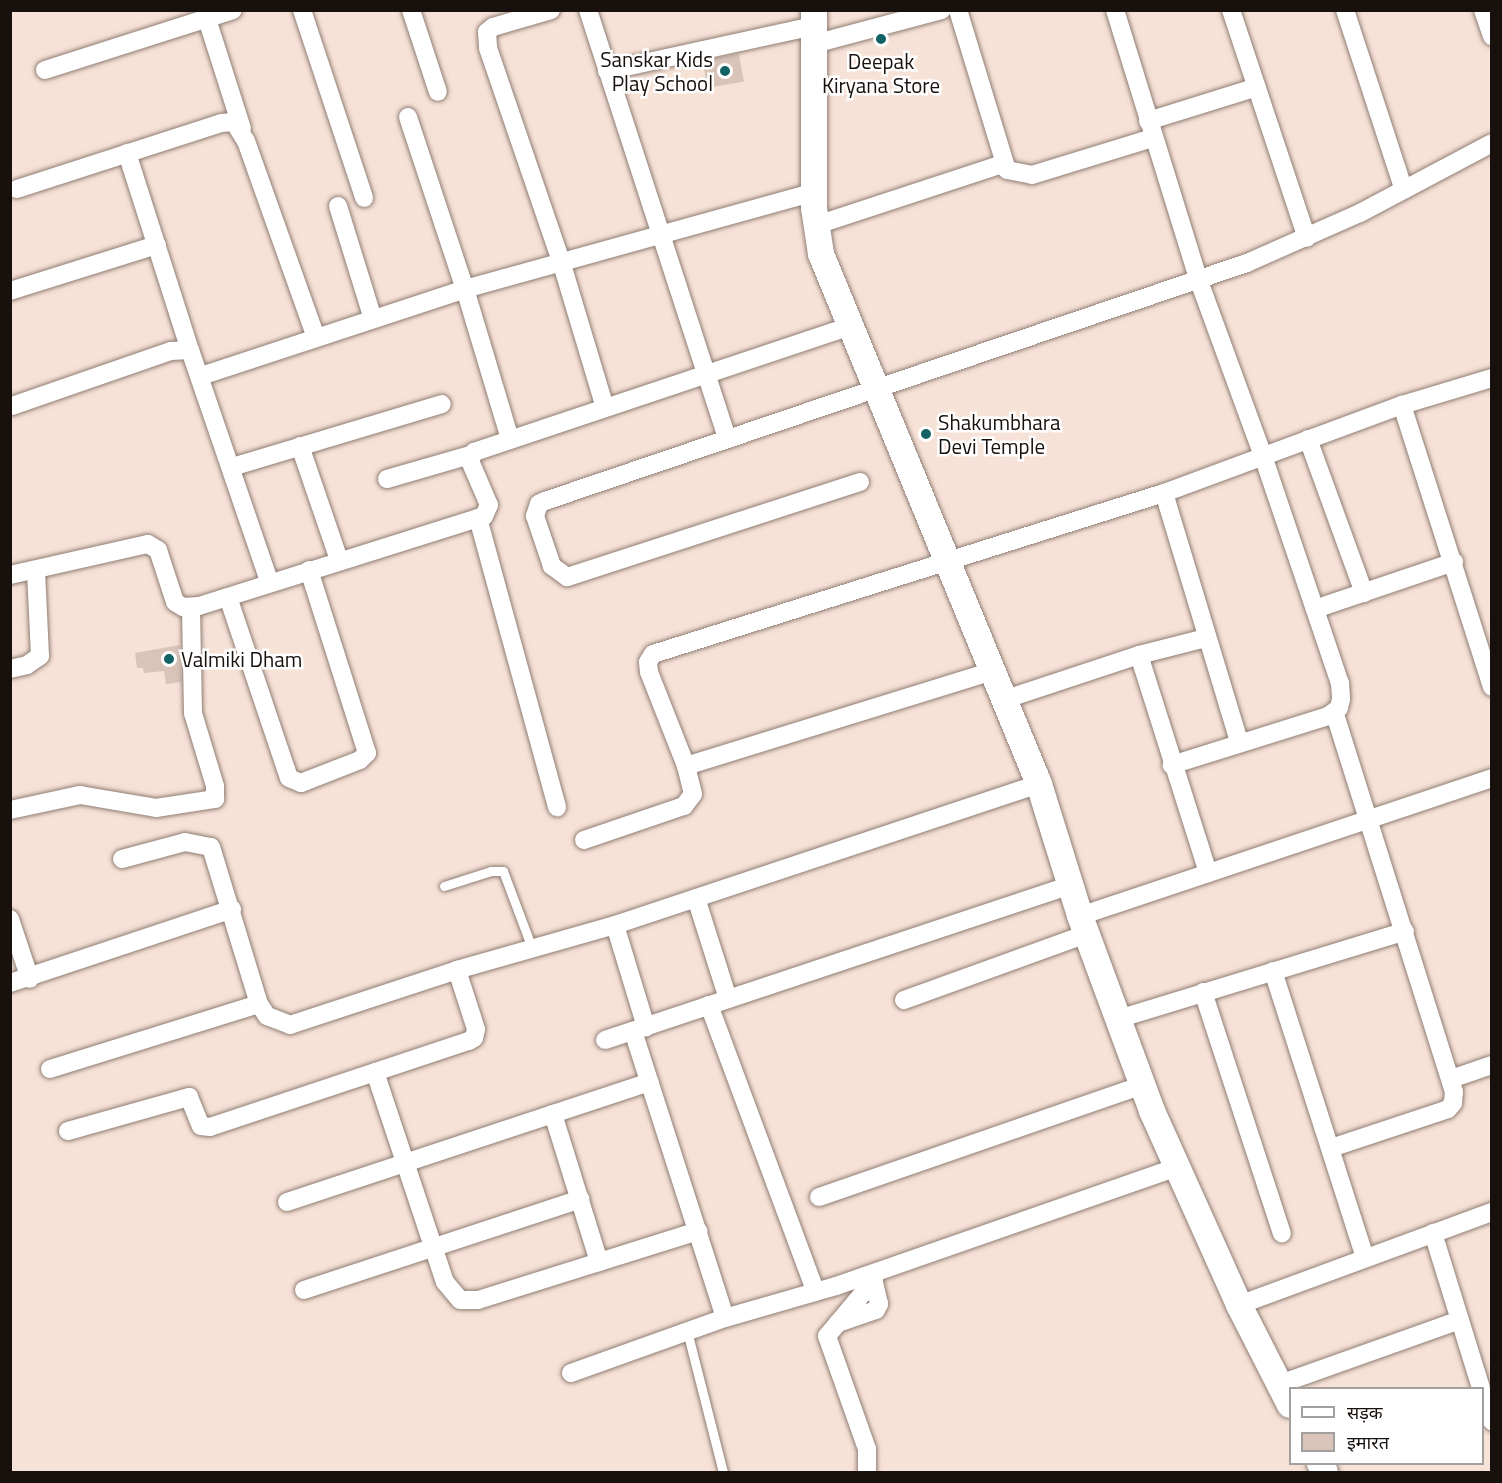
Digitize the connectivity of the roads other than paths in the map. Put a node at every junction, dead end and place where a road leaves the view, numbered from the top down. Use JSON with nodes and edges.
{"nodes":[{"id":1,"x":233,"y":10,"type":"edge"},
{"id":2,"x":302,"y":10,"type":"edge"},
{"id":3,"x":411,"y":10,"type":"edge"},
{"id":4,"x":551,"y":10,"type":"edge"},
{"id":5,"x":588,"y":10,"type":"edge"},
{"id":6,"x":942,"y":10,"type":"edge"},
{"id":7,"x":958,"y":10,"type":"edge"},
{"id":8,"x":1115,"y":10,"type":"edge"},
{"id":9,"x":1231,"y":10,"type":"edge"},
{"id":10,"x":1345,"y":10,"type":"edge"},
{"id":11,"x":1483,"y":10,"type":"edge"},
{"id":12,"x":207,"y":19,"type":"junction"},
{"id":13,"x":814,"y":27,"type":"edge"},
{"id":14,"x":1491,"y":36,"type":"edge"},
{"id":15,"x":45,"y":70,"type":"dead end"},
{"id":16,"x":607,"y":71,"type":"junction"},
{"id":17,"x":1257,"y":87,"type":"junction"},
{"id":18,"x":438,"y":92,"type":"dead end"},
{"id":19,"x":408,"y":117,"type":"dead end"},
{"id":20,"x":242,"y":129,"type":"junction"},
{"id":21,"x":1150,"y":130,"type":"junction"},
{"id":22,"x":1491,"y":143,"type":"edge"},
{"id":23,"x":127,"y":153,"type":"junction"},
{"id":24,"x":1003,"y":164,"type":"junction"},
{"id":25,"x":17,"y":189,"type":"dead end"},
{"id":26,"x":1404,"y":190,"type":"junction"},
{"id":27,"x":814,"y":192,"type":"junction"},
{"id":28,"x":364,"y":198,"type":"dead end"},
{"id":29,"x":338,"y":206,"type":"dead end"},
{"id":30,"x":814,"y":226,"type":"junction"},
{"id":31,"x":659,"y":234,"type":"junction"},
{"id":32,"x":1307,"y":238,"type":"junction"},
{"id":33,"x":157,"y":245,"type":"junction"},
{"id":34,"x":561,"y":261,"type":"junction"},
{"id":35,"x":1199,"y":281,"type":"junction"},
{"id":36,"x":465,"y":289,"type":"junction"},
{"id":37,"x":10,"y":291,"type":"edge"},
{"id":38,"x":373,"y":319,"type":"junction"},
{"id":39,"x":853,"y":325,"type":"junction"},
{"id":40,"x":316,"y":338,"type":"junction"},
{"id":41,"x":190,"y":350,"type":"junction"},
{"id":42,"x":201,"y":376,"type":"junction"},
{"id":43,"x":704,"y":377,"type":"junction"},
{"id":44,"x":1491,"y":378,"type":"edge"},
{"id":45,"x":877,"y":387,"type":"junction"},
{"id":46,"x":442,"y":404,"type":"dead end"},
{"id":47,"x":1402,"y":405,"type":"junction"},
{"id":48,"x":12,"y":406,"type":"edge"},
{"id":49,"x":605,"y":408,"type":"junction"},
{"id":50,"x":727,"y":438,"type":"junction"},
{"id":51,"x":510,"y":439,"type":"junction"},
{"id":52,"x":1308,"y":439,"type":"junction"},
{"id":53,"x":300,"y":446,"type":"junction"},
{"id":54,"x":470,"y":455,"type":"junction"},
{"id":55,"x":1263,"y":456,"type":"junction"},
{"id":56,"x":232,"y":467,"type":"junction"},
{"id":57,"x":387,"y":480,"type":"dead end"},
{"id":58,"x":861,"y":482,"type":"dead end"},
{"id":59,"x":1164,"y":493,"type":"junction"},
{"id":60,"x":478,"y":518,"type":"junction"},
{"id":61,"x":339,"y":560,"type":"junction"},
{"id":62,"x":948,"y":562,"type":"junction"},
{"id":63,"x":1454,"y":562,"type":"junction"},
{"id":64,"x":36,"y":570,"type":"junction"},
{"id":65,"x":309,"y":570,"type":"junction"},
{"id":66,"x":10,"y":575,"type":"edge"},
{"id":67,"x":270,"y":583,"type":"junction"},
{"id":68,"x":1364,"y":593,"type":"junction"},
{"id":69,"x":228,"y":597,"type":"junction"},
{"id":70,"x":190,"y":608,"type":"junction"},
{"id":71,"x":1315,"y":609,"type":"junction"},
{"id":72,"x":1206,"y":638,"type":"junction"},
{"id":73,"x":1139,"y":655,"type":"junction"},
{"id":74,"x":1488,"y":663,"type":"edge"},
{"id":75,"x":10,"y":669,"type":"edge"},
{"id":76,"x":993,"y":671,"type":"junction"},
{"id":77,"x":1491,"y":687,"type":"edge"},
{"id":78,"x":1006,"y":699,"type":"junction"},
{"id":79,"x":1335,"y":714,"type":"junction"},
{"id":80,"x":1239,"y":742,"type":"junction"},
{"id":81,"x":1172,"y":765,"type":"junction"},
{"id":82,"x":686,"y":766,"type":"junction"},
{"id":83,"x":1491,"y":780,"type":"edge"},
{"id":84,"x":1039,"y":784,"type":"junction"},
{"id":85,"x":557,"y":807,"type":"dead end"},
{"id":86,"x":10,"y":810,"type":"edge"},
{"id":87,"x":1367,"y":818,"type":"junction"},
{"id":88,"x":584,"y":840,"type":"dead end"},
{"id":89,"x":122,"y":859,"type":"dead end"},
{"id":90,"x":1208,"y":873,"type":"junction"},
{"id":91,"x":1070,"y":885,"type":"junction"},
{"id":92,"x":444,"y":886,"type":"dead end"},
{"id":93,"x":696,"y":898,"type":"junction"},
{"id":94,"x":232,"y":909,"type":"junction"},
{"id":95,"x":10,"y":919,"type":"edge"},
{"id":96,"x":615,"y":925,"type":"junction"},
{"id":97,"x":1083,"y":925,"type":"junction"},
{"id":98,"x":1406,"y":931,"type":"junction"},
{"id":99,"x":532,"y":948,"type":"junction"},
{"id":100,"x":457,"y":970,"type":"junction"},
{"id":101,"x":1273,"y":971,"type":"junction"},
{"id":102,"x":30,"y":979,"type":"junction"},
{"id":103,"x":10,"y":983,"type":"edge"},
{"id":104,"x":1203,"y":992,"type":"junction"},
{"id":105,"x":728,"y":999,"type":"junction"},
{"id":106,"x":904,"y":1000,"type":"dead end"},
{"id":107,"x":259,"y":1004,"type":"junction"},
{"id":108,"x":709,"y":1005,"type":"junction"},
{"id":109,"x":1118,"y":1019,"type":"junction"},
{"id":110,"x":640,"y":1029,"type":"junction"},
{"id":111,"x":605,"y":1041,"type":"dead end"},
{"id":112,"x":1491,"y":1065,"type":"edge"},
{"id":113,"x":50,"y":1069,"type":"dead end"},
{"id":114,"x":375,"y":1072,"type":"junction"},
{"id":115,"x":1451,"y":1079,"type":"junction"},
{"id":116,"x":650,"y":1082,"type":"junction"},
{"id":117,"x":1142,"y":1085,"type":"junction"},
{"id":118,"x":553,"y":1114,"type":"junction"},
{"id":119,"x":68,"y":1131,"type":"dead end"},
{"id":120,"x":1331,"y":1148,"type":"junction"},
{"id":121,"x":407,"y":1162,"type":"junction"},
{"id":122,"x":1177,"y":1167,"type":"junction"},
{"id":123,"x":819,"y":1197,"type":"dead end"},
{"id":124,"x":580,"y":1199,"type":"junction"},
{"id":125,"x":287,"y":1202,"type":"dead end"},
{"id":126,"x":1491,"y":1212,"type":"edge"},
{"id":127,"x":698,"y":1231,"type":"junction"},
{"id":128,"x":1282,"y":1233,"type":"dead end"},
{"id":129,"x":1434,"y":1233,"type":"junction"},
{"id":130,"x":433,"y":1246,"type":"junction"},
{"id":131,"x":1365,"y":1257,"type":"junction"},
{"id":132,"x":599,"y":1262,"type":"junction"},
{"id":133,"x":873,"y":1277,"type":"junction"},
{"id":134,"x":304,"y":1290,"type":"dead end"},
{"id":135,"x":820,"y":1290,"type":"junction"},
{"id":136,"x":1239,"y":1305,"type":"junction"},
{"id":137,"x":844,"y":1316,"type":"junction"},
{"id":138,"x":725,"y":1318,"type":"junction"},
{"id":139,"x":1460,"y":1320,"type":"junction"},
{"id":140,"x":687,"y":1331,"type":"junction"},
{"id":141,"x":572,"y":1373,"type":"dead end"},
{"id":142,"x":1304,"y":1387,"type":"edge"},
{"id":143,"x":1481,"y":1387,"type":"edge"},
{"id":144,"x":1285,"y":1395,"type":"edge"},
{"id":145,"x":1484,"y":1397,"type":"edge"},
{"id":146,"x":1491,"y":1421,"type":"edge"},
{"id":147,"x":723,"y":1473,"type":"edge"},
{"id":148,"x":867,"y":1473,"type":"edge"}],
"edges":[{"from":1,"to":12,"type":"street"},
{"from":2,"to":28,"type":"street"},
{"from":3,"to":18,"type":"street"},
{"from":4,"to":34,"type":"street"},
{"from":5,"to":16,"type":"street"},
{"from":6,"to":13,"type":"street"},
{"from":7,"to":24,"type":"street"},
{"from":8,"to":21,"type":"street"},
{"from":9,"to":17,"type":"street"},
{"from":10,"to":26,"type":"street"},
{"from":11,"to":14,"type":"street"},
{"from":12,"to":15,"type":"street"},
{"from":12,"to":20,"type":"street"},
{"from":13,"to":16,"type":"street"},
{"from":13,"to":27,"type":"street"},
{"from":16,"to":31,"type":"street"},
{"from":17,"to":21,"type":"street"},
{"from":17,"to":32,"type":"street"},
{"from":19,"to":36,"type":"street"},
{"from":20,"to":23,"type":"street"},
{"from":20,"to":40,"type":"street"},
{"from":21,"to":24,"type":"street"},
{"from":21,"to":35,"type":"street"},
{"from":22,"to":26,"type":"street"},
{"from":23,"to":25,"type":"street"},
{"from":23,"to":33,"type":"street"},
{"from":24,"to":30,"type":"street"},
{"from":26,"to":32,"type":"street"},
{"from":27,"to":30,"type":"street"},
{"from":27,"to":31,"type":"street"},
{"from":29,"to":38,"type":"street"},
{"from":30,"to":39,"type":"street"},
{"from":31,"to":34,"type":"street"},
{"from":31,"to":43,"type":"street"},
{"from":32,"to":35,"type":"street"},
{"from":33,"to":37,"type":"street"},
{"from":33,"to":41,"type":"street"},
{"from":34,"to":36,"type":"street"},
{"from":34,"to":49,"type":"street"},
{"from":35,"to":45,"type":"street"},
{"from":35,"to":55,"type":"street"},
{"from":36,"to":38,"type":"street"},
{"from":36,"to":51,"type":"street"},
{"from":38,"to":40,"type":"street"},
{"from":39,"to":43,"type":"street"},
{"from":39,"to":45,"type":"street"},
{"from":40,"to":42,"type":"street"},
{"from":41,"to":42,"type":"street"},
{"from":41,"to":48,"type":"street"},
{"from":42,"to":56,"type":"street"},
{"from":43,"to":49,"type":"street"},
{"from":43,"to":50,"type":"street"},
{"from":44,"to":47,"type":"street"},
{"from":45,"to":50,"type":"street"},
{"from":45,"to":62,"type":"street"},
{"from":46,"to":53,"type":"street"},
{"from":47,"to":52,"type":"street"},
{"from":47,"to":63,"type":"street"},
{"from":49,"to":51,"type":"street"},
{"from":50,"to":58,"type":"street"},
{"from":51,"to":54,"type":"street"},
{"from":52,"to":55,"type":"street"},
{"from":52,"to":68,"type":"street"},
{"from":53,"to":56,"type":"street"},
{"from":53,"to":61,"type":"street"},
{"from":54,"to":57,"type":"street"},
{"from":54,"to":60,"type":"street"},
{"from":55,"to":59,"type":"street"},
{"from":55,"to":71,"type":"street"},
{"from":56,"to":67,"type":"street"},
{"from":59,"to":62,"type":"street"},
{"from":59,"to":72,"type":"street"},
{"from":60,"to":61,"type":"street"},
{"from":60,"to":85,"type":"street"},
{"from":61,"to":65,"type":"street"},
{"from":62,"to":76,"type":"street"},
{"from":62,"to":82,"type":"street"},
{"from":63,"to":68,"type":"street"},
{"from":63,"to":74,"type":"street"},
{"from":64,"to":66,"type":"street"},
{"from":64,"to":70,"type":"street"},
{"from":64,"to":75,"type":"street"},
{"from":65,"to":67,"type":"street"},
{"from":65,"to":69,"type":"street"},
{"from":67,"to":69,"type":"street"},
{"from":68,"to":71,"type":"street"},
{"from":69,"to":70,"type":"street"},
{"from":70,"to":86,"type":"street"},
{"from":71,"to":79,"type":"street"},
{"from":72,"to":73,"type":"street"},
{"from":72,"to":80,"type":"street"},
{"from":73,"to":78,"type":"street"},
{"from":73,"to":81,"type":"street"},
{"from":74,"to":77,"type":"street"},
{"from":76,"to":78,"type":"street"},
{"from":76,"to":82,"type":"street"},
{"from":78,"to":84,"type":"street"},
{"from":79,"to":80,"type":"street"},
{"from":79,"to":87,"type":"street"},
{"from":80,"to":81,"type":"street"},
{"from":81,"to":90,"type":"street"},
{"from":82,"to":88,"type":"street"},
{"from":83,"to":87,"type":"street"},
{"from":84,"to":91,"type":"street"},
{"from":84,"to":93,"type":"street"},
{"from":87,"to":90,"type":"street"},
{"from":87,"to":98,"type":"street"},
{"from":89,"to":94,"type":"street"},
{"from":90,"to":97,"type":"street"},
{"from":91,"to":97,"type":"street"},
{"from":91,"to":105,"type":"street"},
{"from":92,"to":99,"type":"lane"},
{"from":93,"to":96,"type":"street"},
{"from":93,"to":105,"type":"street"},
{"from":94,"to":102,"type":"street"},
{"from":94,"to":107,"type":"street"},
{"from":95,"to":102,"type":"street"},
{"from":96,"to":99,"type":"street"},
{"from":96,"to":110,"type":"street"},
{"from":97,"to":106,"type":"street"},
{"from":97,"to":109,"type":"street"},
{"from":98,"to":101,"type":"street"},
{"from":98,"to":115,"type":"street"},
{"from":99,"to":100,"type":"street"},
{"from":100,"to":107,"type":"street"},
{"from":100,"to":114,"type":"street"},
{"from":101,"to":104,"type":"street"},
{"from":101,"to":120,"type":"street"},
{"from":102,"to":103,"type":"street"},
{"from":104,"to":109,"type":"street"},
{"from":104,"to":128,"type":"street"},
{"from":105,"to":108,"type":"street"},
{"from":107,"to":113,"type":"street"},
{"from":108,"to":110,"type":"street"},
{"from":108,"to":135,"type":"street"},
{"from":109,"to":117,"type":"street"},
{"from":110,"to":111,"type":"street"},
{"from":110,"to":116,"type":"street"},
{"from":112,"to":115,"type":"street"},
{"from":114,"to":119,"type":"street"},
{"from":114,"to":121,"type":"street"},
{"from":115,"to":120,"type":"street"},
{"from":116,"to":118,"type":"street"},
{"from":116,"to":127,"type":"street"},
{"from":117,"to":122,"type":"street"},
{"from":117,"to":123,"type":"street"},
{"from":118,"to":121,"type":"street"},
{"from":118,"to":124,"type":"street"},
{"from":120,"to":131,"type":"street"},
{"from":121,"to":125,"type":"street"},
{"from":121,"to":130,"type":"street"},
{"from":122,"to":133,"type":"street"},
{"from":122,"to":136,"type":"street"},
{"from":124,"to":130,"type":"street"},
{"from":124,"to":132,"type":"street"},
{"from":126,"to":129,"type":"street"},
{"from":127,"to":132,"type":"street"},
{"from":127,"to":138,"type":"street"},
{"from":129,"to":131,"type":"street"},
{"from":129,"to":139,"type":"street"},
{"from":130,"to":132,"type":"street"},
{"from":130,"to":134,"type":"street"},
{"from":131,"to":136,"type":"street"},
{"from":133,"to":135,"type":"street"},
{"from":133,"to":137,"type":"street"},
{"from":135,"to":137,"type":"street"},
{"from":135,"to":138,"type":"street"},
{"from":136,"to":144,"type":"street"},
{"from":137,"to":148,"type":"street"},
{"from":138,"to":140,"type":"street"},
{"from":139,"to":142,"type":"street"},
{"from":139,"to":143,"type":"street"},
{"from":140,"to":141,"type":"street"},
{"from":140,"to":147,"type":"lane"},
{"from":145,"to":146,"type":"street"}]}
